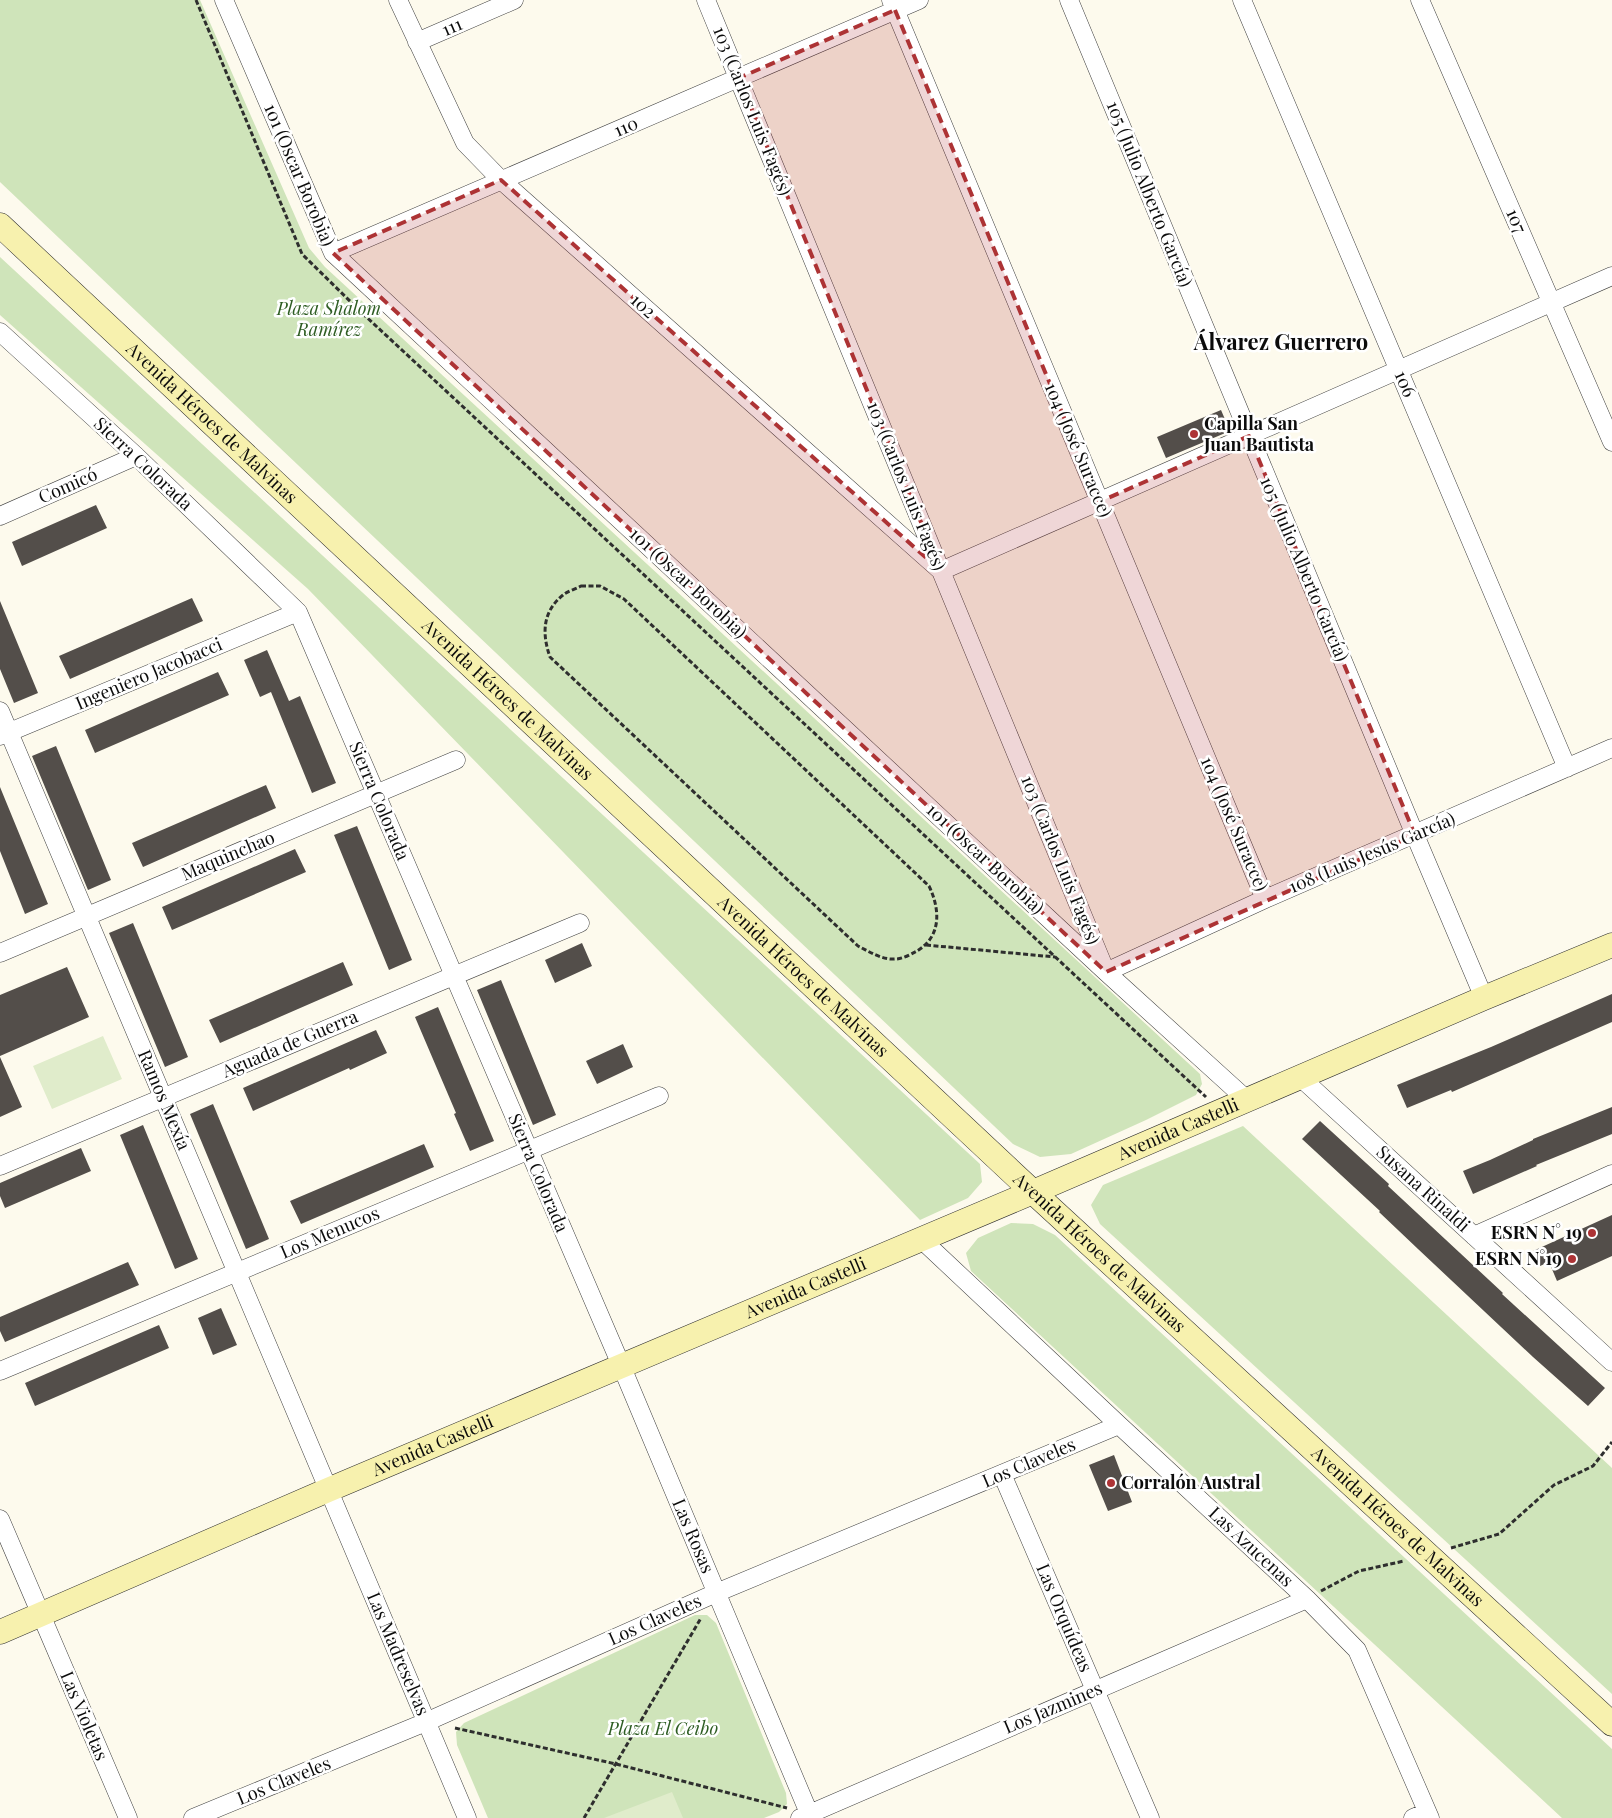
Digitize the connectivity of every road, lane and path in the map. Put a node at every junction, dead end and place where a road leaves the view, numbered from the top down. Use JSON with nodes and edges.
{"nodes":[{"id":1,"x":224,"y":0,"type":"edge"},
{"id":2,"x":398,"y":0,"type":"edge"},
{"id":3,"x":514,"y":0,"type":"edge"},
{"id":4,"x":706,"y":0,"type":"edge"},
{"id":5,"x":919,"y":0,"type":"edge"},
{"id":6,"x":1069,"y":0,"type":"edge"},
{"id":7,"x":1242,"y":0,"type":"edge"},
{"id":8,"x":1420,"y":0,"type":"edge"},
{"id":9,"x":893,"y":5,"type":"edge"},
{"id":10,"x":417,"y":42,"type":"junction"},
{"id":11,"x":739,"y":78,"type":"junction"},
{"id":12,"x":501,"y":180,"type":"junction"},
{"id":13,"x":0,"y":225,"type":"edge"},
{"id":14,"x":333,"y":253,"type":"junction"},
{"id":15,"x":1612,"y":276,"type":"edge"},
{"id":16,"x":1551,"y":302,"type":"junction"},
{"id":17,"x":0,"y":332,"type":"edge"},
{"id":18,"x":1398,"y":370,"type":"junction"},
{"id":19,"x":1249,"y":436,"type":"junction"},
{"id":20,"x":1612,"y":442,"type":"edge"},
{"id":21,"x":136,"y":456,"type":"junction"},
{"id":22,"x":1099,"y":502,"type":"junction"},
{"id":23,"x":0,"y":516,"type":"edge"},
{"id":24,"x":941,"y":571,"type":"junction"},
{"id":25,"x":298,"y":612,"type":"junction"},
{"id":26,"x":0,"y":711,"type":"edge"},
{"id":27,"x":4,"y":734,"type":"edge"},
{"id":28,"x":1612,"y":748,"type":"edge"},
{"id":29,"x":456,"y":760,"type":"dead end"},
{"id":30,"x":1567,"y":768,"type":"junction"},
{"id":31,"x":376,"y":794,"type":"junction"},
{"id":32,"x":1415,"y":835,"type":"junction"},
{"id":33,"x":1265,"y":899,"type":"junction"},
{"id":34,"x":86,"y":916,"type":"junction"},
{"id":35,"x":580,"y":923,"type":"dead end"},
{"id":36,"x":926,"y":945,"type":"junction"},
{"id":37,"x":1612,"y":945,"type":"edge"},
{"id":38,"x":0,"y":953,"type":"edge"},
{"id":39,"x":1055,"y":957,"type":"dead end"},
{"id":40,"x":1106,"y":972,"type":"junction"},
{"id":41,"x":454,"y":976,"type":"junction"},
{"id":42,"x":1484,"y":998,"type":"junction"},
{"id":43,"x":1300,"y":1077,"type":"junction"},
{"id":44,"x":659,"y":1096,"type":"dead end"},
{"id":45,"x":163,"y":1098,"type":"junction"},
{"id":46,"x":1247,"y":1100,"type":"junction"},
{"id":47,"x":528,"y":1150,"type":"junction"},
{"id":48,"x":0,"y":1166,"type":"edge"},
{"id":49,"x":1612,"y":1174,"type":"edge"},
{"id":50,"x":1033,"y":1192,"type":"junction"},
{"id":51,"x":1474,"y":1236,"type":"junction"},
{"id":52,"x":921,"y":1239,"type":"junction"},
{"id":53,"x":236,"y":1272,"type":"junction"},
{"id":54,"x":1612,"y":1362,"type":"edge"},
{"id":55,"x":621,"y":1365,"type":"junction"},
{"id":56,"x":0,"y":1370,"type":"edge"},
{"id":57,"x":1119,"y":1425,"type":"junction"},
{"id":58,"x":1612,"y":1442,"type":"edge"},
{"id":59,"x":1002,"y":1474,"type":"junction"},
{"id":60,"x":328,"y":1490,"type":"junction"},
{"id":61,"x":0,"y":1519,"type":"edge"},
{"id":62,"x":1429,"y":1555,"type":"junction"},
{"id":63,"x":716,"y":1592,"type":"junction"},
{"id":64,"x":1307,"y":1599,"type":"junction"},
{"id":65,"x":41,"y":1614,"type":"junction"},
{"id":66,"x":0,"y":1632,"type":"edge"},
{"id":67,"x":1095,"y":1690,"type":"junction"},
{"id":68,"x":426,"y":1722,"type":"junction"},
{"id":69,"x":1612,"y":1724,"type":"edge"},
{"id":70,"x":616,"y":1764,"type":"junction"},
{"id":71,"x":807,"y":1816,"type":"edge"},
{"id":72,"x":1423,"y":1816,"type":"edge"},
{"id":73,"x":128,"y":1818,"type":"edge"},
{"id":74,"x":193,"y":1818,"type":"edge"},
{"id":75,"x":467,"y":1818,"type":"edge"},
{"id":76,"x":584,"y":1818,"type":"edge"},
{"id":77,"x":1150,"y":1818,"type":"edge"}],
"edges":[{"from":1,"to":14,"type":"street","name":"101 (Oscar Borobia)"},
{"from":2,"to":10,"type":"street","name":"102"},
{"from":3,"to":10,"type":"street","name":"111"},
{"from":4,"to":11,"type":"street","name":"103 (Carlos Luis Fagés)"},
{"from":5,"to":9,"type":"street","name":"110"},
{"from":6,"to":19,"type":"street","name":"105 (Julio Alberto García)"},
{"from":7,"to":18,"type":"street","name":"106"},
{"from":8,"to":16,"type":"street","name":"107"},
{"from":9,"to":11,"type":"street","name":"110"},
{"from":9,"to":22,"type":"street","name":"104 (José Suracce)"},
{"from":10,"to":12,"type":"street","name":"102"},
{"from":11,"to":12,"type":"street","name":"110"},
{"from":11,"to":24,"type":"street","name":"103 (Carlos Luis Fagés)"},
{"from":12,"to":14,"type":"street","name":"110"},
{"from":12,"to":24,"type":"street","name":"102"},
{"from":13,"to":50,"type":"main road","name":"Avenida Héroes de Malvinas"},
{"from":14,"to":40,"type":"street","name":"101 (Oscar Borobia)"},
{"from":15,"to":16,"type":"street"},
{"from":16,"to":18,"type":"street"},
{"from":16,"to":20,"type":"street","name":"107"},
{"from":17,"to":21,"type":"street","name":"Sierra Colorada"},
{"from":18,"to":19,"type":"street"},
{"from":18,"to":30,"type":"street","name":"106"},
{"from":19,"to":22,"type":"street"},
{"from":19,"to":32,"type":"street","name":"105 (Julio Alberto García)"},
{"from":21,"to":23,"type":"street","name":"Comicó"},
{"from":21,"to":25,"type":"street","name":"Sierra Colorada"},
{"from":22,"to":24,"type":"street"},
{"from":22,"to":33,"type":"street","name":"104 (José Suracce)"},
{"from":24,"to":40,"type":"street","name":"103 (Carlos Luis Fagés)"},
{"from":25,"to":27,"type":"street","name":"Ingeniero Jacobacci"},
{"from":25,"to":31,"type":"street","name":"Sierra Colorada"},
{"from":26,"to":27,"type":"street","name":"Ramos Mexía"},
{"from":27,"to":34,"type":"street","name":"Ramos Mexía"},
{"from":28,"to":30,"type":"street","name":"108 (Luis Jesús García)"},
{"from":29,"to":31,"type":"street","name":"Maquinchao"},
{"from":30,"to":32,"type":"street","name":"108 (Luis Jesús García)"},
{"from":31,"to":34,"type":"street","name":"Maquinchao"},
{"from":31,"to":41,"type":"street","name":"Sierra Colorada"},
{"from":32,"to":33,"type":"street","name":"108 (Luis Jesús García)"},
{"from":32,"to":42,"type":"street","name":"105 (Julio Alberto García)"},
{"from":33,"to":40,"type":"street","name":"108 (Luis Jesús García)"},
{"from":34,"to":38,"type":"street","name":"Maquinchao"},
{"from":34,"to":45,"type":"street","name":"Ramos Mexía"},
{"from":35,"to":41,"type":"street","name":"Aguada de Guerra"},
{"from":36,"to":36,"type":"path"},
{"from":36,"to":39,"type":"path"},
{"from":37,"to":42,"type":"main road","name":"Avenida Castelli"},
{"from":40,"to":46,"type":"street","name":"101 (Oscar Borobia)"},
{"from":41,"to":45,"type":"street","name":"Aguada de Guerra"},
{"from":41,"to":47,"type":"street","name":"Sierra Colorada"},
{"from":42,"to":43,"type":"main road","name":"Avenida Castelli"},
{"from":43,"to":46,"type":"main road","name":"Avenida Castelli"},
{"from":43,"to":51,"type":"street","name":"Susana Rinaldi"},
{"from":44,"to":47,"type":"street","name":"Los Menucos"},
{"from":45,"to":48,"type":"street","name":"Aguada de Guerra"},
{"from":45,"to":53,"type":"street","name":"Ramos Mexía"},
{"from":46,"to":50,"type":"main road","name":"Avenida Castelli"},
{"from":47,"to":53,"type":"street","name":"Los Menucos"},
{"from":47,"to":55,"type":"street","name":"Sierra Colorada"},
{"from":49,"to":51,"type":"street"},
{"from":50,"to":52,"type":"main road","name":"Avenida Castelli"},
{"from":50,"to":62,"type":"main road","name":"Avenida Héroes de Malvinas"},
{"from":51,"to":54,"type":"street","name":"Susana Rinaldi"},
{"from":52,"to":55,"type":"main road","name":"Avenida Castelli"},
{"from":52,"to":57,"type":"street","name":"Las Azucenas"},
{"from":53,"to":56,"type":"street","name":"Los Menucos"},
{"from":53,"to":60,"type":"street","name":"Ramos Mexía"},
{"from":55,"to":60,"type":"main road","name":"Avenida Castelli"},
{"from":55,"to":63,"type":"street","name":"Las Rosas"},
{"from":57,"to":59,"type":"street","name":"Los Claveles"},
{"from":57,"to":64,"type":"street","name":"Las Azucenas"},
{"from":58,"to":62,"type":"path"},
{"from":59,"to":63,"type":"street","name":"Los Claveles"},
{"from":59,"to":67,"type":"street","name":"Las Orquídeas"},
{"from":60,"to":65,"type":"main road","name":"Avenida Castelli"},
{"from":60,"to":68,"type":"street","name":"Las Madreselvas"},
{"from":61,"to":65,"type":"street","name":"Las Violetas"},
{"from":62,"to":64,"type":"path"},
{"from":62,"to":69,"type":"main road","name":"Avenida Héroes de Malvinas"},
{"from":63,"to":68,"type":"street","name":"Los Claveles"},
{"from":63,"to":70,"type":"path"},
{"from":63,"to":71,"type":"street","name":"Las Rosas"},
{"from":64,"to":67,"type":"street","name":"Los Jazmines"},
{"from":64,"to":72,"type":"street","name":"Las Azucenas"},
{"from":65,"to":66,"type":"main road","name":"Avenida Castelli"},
{"from":65,"to":73,"type":"street","name":"Las Violetas"},
{"from":67,"to":71,"type":"street","name":"Los Jazmines"},
{"from":67,"to":77,"type":"street","name":"Las Orquídeas"},
{"from":68,"to":70,"type":"path"},
{"from":68,"to":74,"type":"street","name":"Los Claveles"},
{"from":68,"to":75,"type":"street","name":"Las Madreselvas"},
{"from":70,"to":71,"type":"path"},
{"from":70,"to":76,"type":"path"}]}
